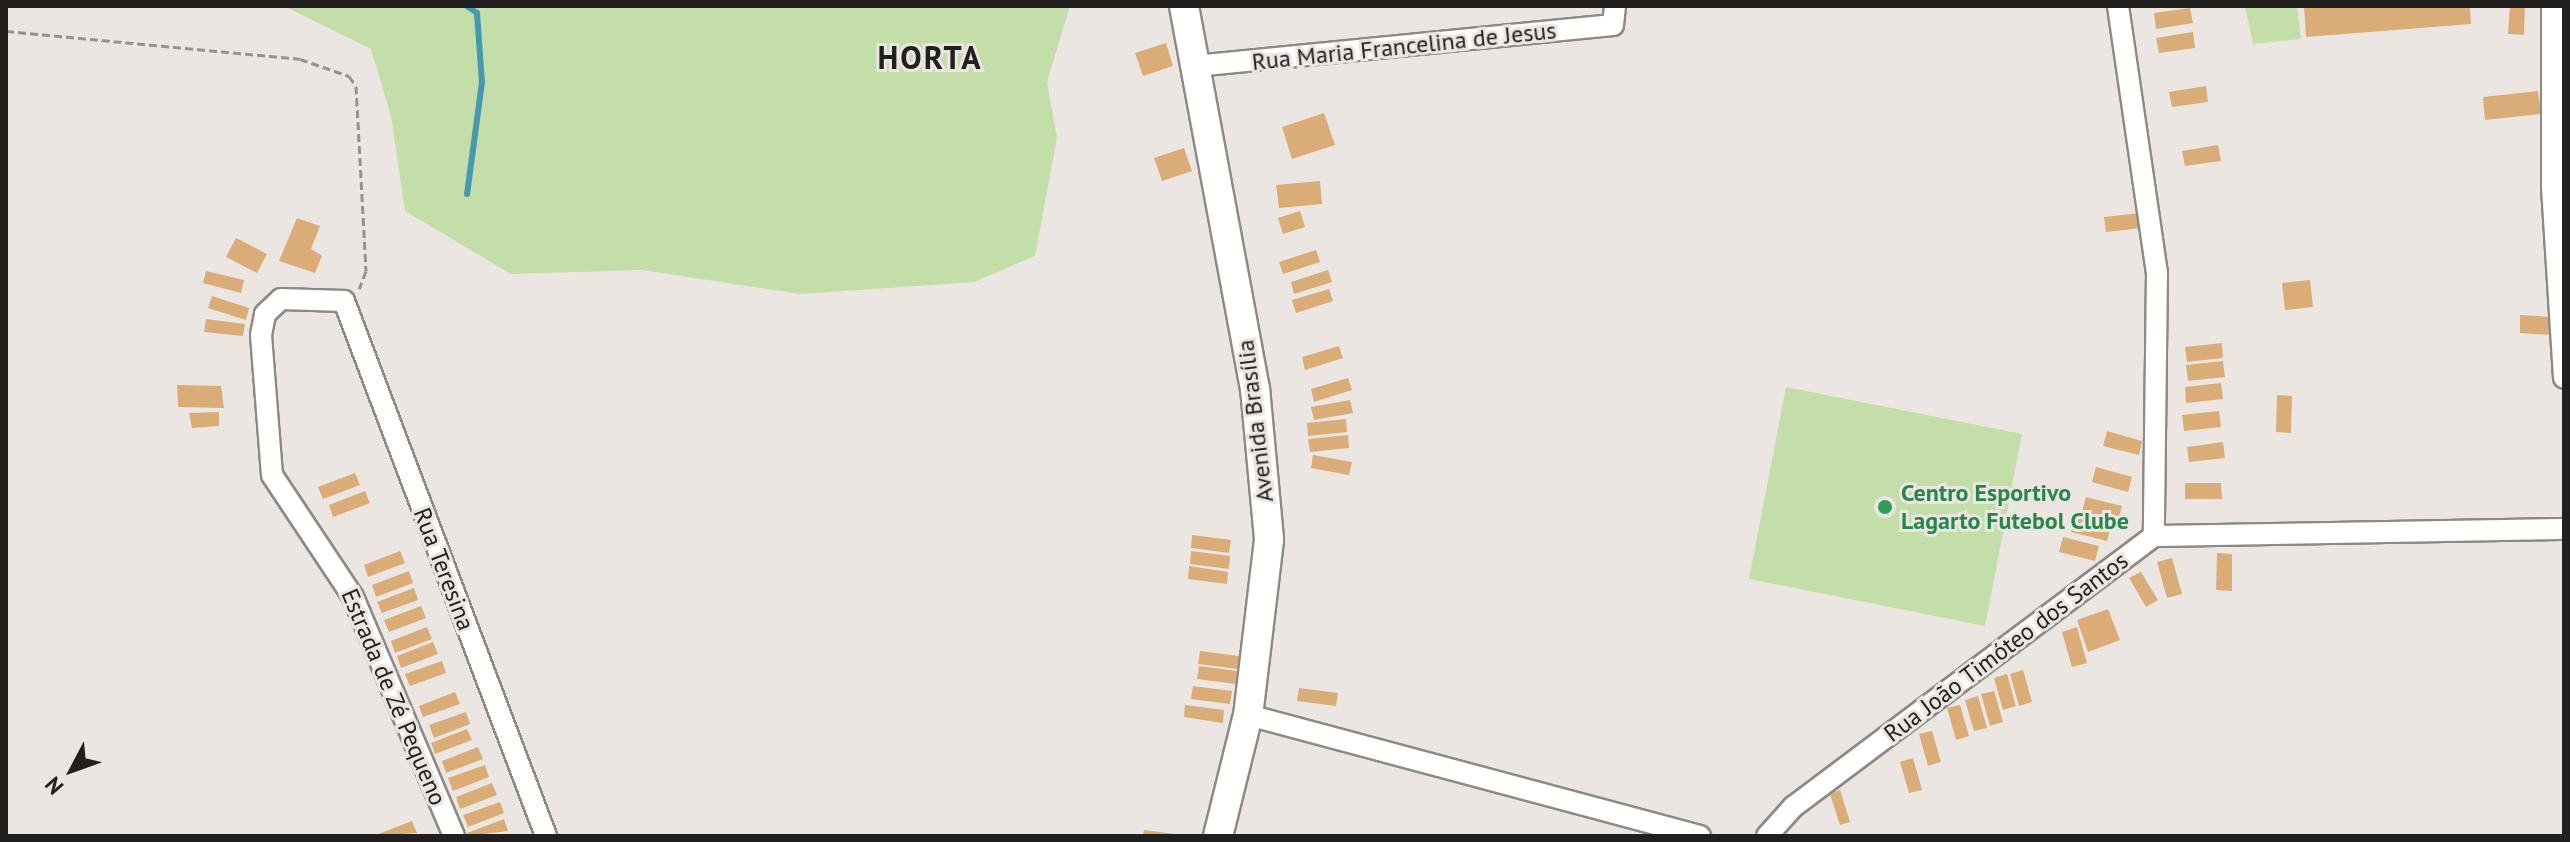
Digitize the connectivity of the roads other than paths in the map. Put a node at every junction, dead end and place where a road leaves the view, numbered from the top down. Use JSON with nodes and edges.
{"nodes":[{"id":1,"x":1184,"y":6,"type":"edge"},
{"id":2,"x":2118,"y":6,"type":"edge"},
{"id":3,"x":2552,"y":6,"type":"edge"},
{"id":4,"x":1614,"y":16,"type":"edge"},
{"id":5,"x":1195,"y":66,"type":"junction"},
{"id":6,"x":344,"y":301,"type":"joint"},
{"id":7,"x":2564,"y":378,"type":"edge"},
{"id":8,"x":2564,"y":529,"type":"edge"},
{"id":9,"x":2154,"y":536,"type":"junction"},
{"id":10,"x":1248,"y":715,"type":"junction"},
{"id":11,"x":454,"y":836,"type":"edge"},
{"id":12,"x":546,"y":836,"type":"edge"},
{"id":13,"x":1218,"y":836,"type":"edge"},
{"id":14,"x":1700,"y":836,"type":"edge"},
{"id":15,"x":1767,"y":836,"type":"edge"}],
"edges":[{"from":1,"to":5,"type":"main road","name":"Avenida Brasília"},
{"from":2,"to":9,"type":"street"},
{"from":3,"to":7,"type":"street"},
{"from":4,"to":5,"type":"street","name":"Rua Maria Francelina de Jesus"},
{"from":5,"to":10,"type":"main road","name":"Avenida Brasília"},
{"from":6,"to":11,"type":"street","name":"Estrada de Zé Pequeno"},
{"from":6,"to":12,"type":"street","name":"Rua Teresina"},
{"from":8,"to":9,"type":"street","name":"Rua João Timóteo dos Santos"},
{"from":9,"to":15,"type":"street","name":"Rua João Timóteo dos Santos"},
{"from":10,"to":13,"type":"main road","name":"Avenida Brasília"},
{"from":10,"to":14,"type":"street"}]}
